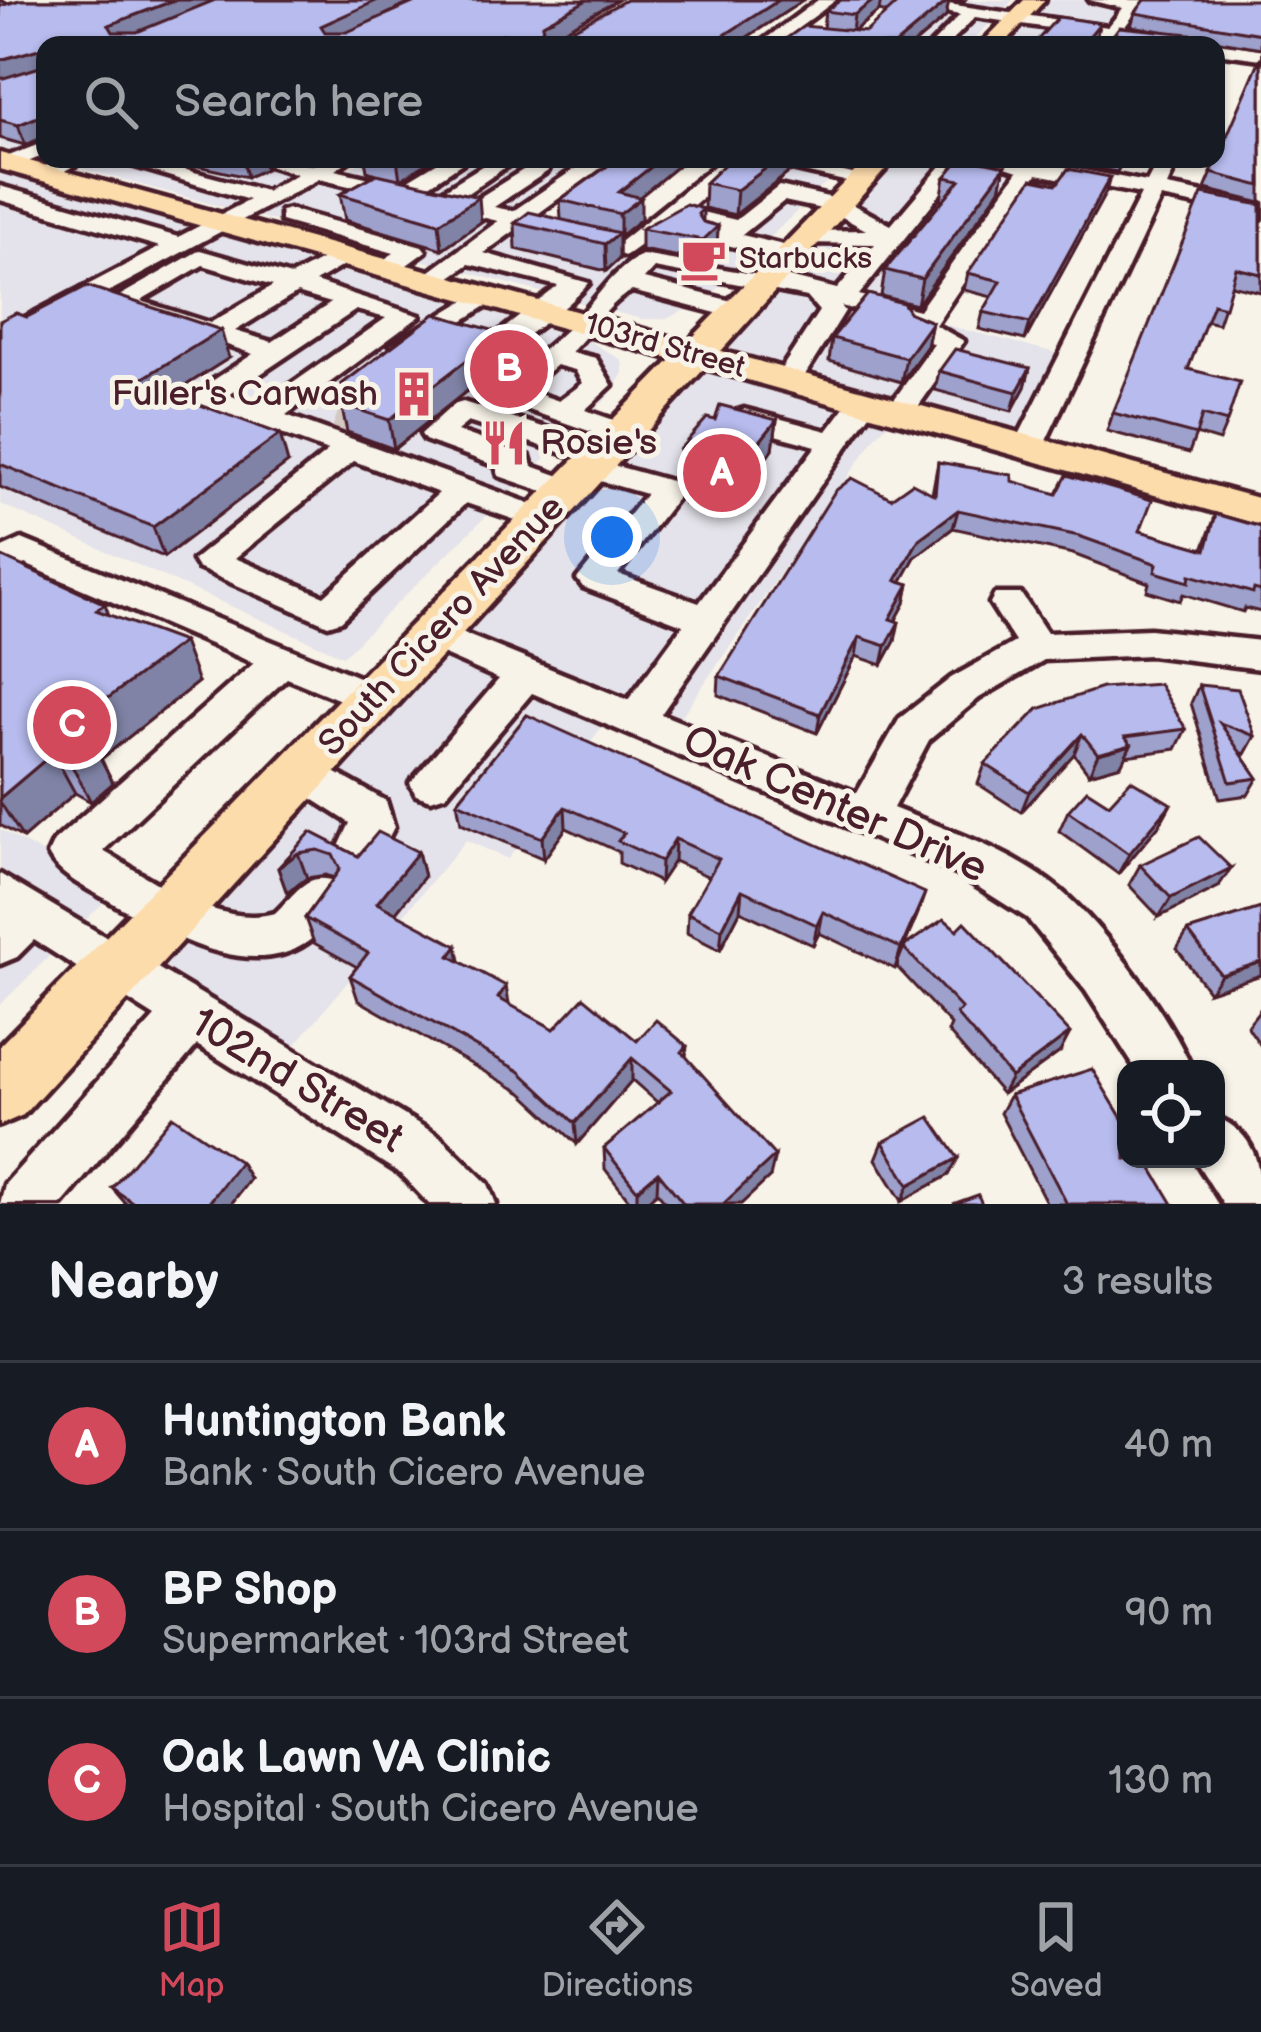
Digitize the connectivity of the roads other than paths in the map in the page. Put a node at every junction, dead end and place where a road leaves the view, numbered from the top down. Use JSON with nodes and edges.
{"nodes":[{"id":1,"x":828,"y":0,"type":"edge"},
{"id":2,"x":890,"y":0,"type":"edge"},
{"id":3,"x":956,"y":0,"type":"edge"},
{"id":4,"x":988,"y":0,"type":"edge"},
{"id":5,"x":1035,"y":0,"type":"edge"},
{"id":6,"x":1097,"y":0,"type":"edge"},
{"id":7,"x":1135,"y":2,"type":"edge"},
{"id":8,"x":926,"y":6,"type":"junction"},
{"id":9,"x":972,"y":12,"type":"junction"},
{"id":10,"x":1017,"y":19,"type":"junction"},
{"id":11,"x":906,"y":22,"type":"edge"},
{"id":12,"x":784,"y":32,"type":"junction"},
{"id":13,"x":778,"y":36,"type":"edge"},
{"id":14,"x":813,"y":36,"type":"edge"},
{"id":15,"x":948,"y":36,"type":"edge"},
{"id":16,"x":1000,"y":36,"type":"edge"},
{"id":17,"x":1105,"y":36,"type":"edge"},
{"id":18,"x":1111,"y":36,"type":"edge"},
{"id":19,"x":1225,"y":54,"type":"edge"},
{"id":20,"x":1261,"y":54,"type":"edge"},
{"id":21,"x":4,"y":162,"type":"edge"},
{"id":22,"x":36,"y":163,"type":"edge"},
{"id":23,"x":50,"y":168,"type":"edge"},
{"id":24,"x":67,"y":168,"type":"edge"},
{"id":25,"x":155,"y":168,"type":"edge"},
{"id":26,"x":298,"y":168,"type":"edge"},
{"id":27,"x":441,"y":168,"type":"edge"},
{"id":28,"x":494,"y":168,"type":"edge"},
{"id":29,"x":539,"y":168,"type":"edge"},
{"id":30,"x":593,"y":168,"type":"edge"},
{"id":31,"x":727,"y":168,"type":"edge"},
{"id":32,"x":873,"y":168,"type":"edge"},
{"id":33,"x":951,"y":168,"type":"edge"},
{"id":34,"x":1010,"y":168,"type":"edge"},
{"id":35,"x":1048,"y":168,"type":"edge"},
{"id":36,"x":1165,"y":168,"type":"edge"},
{"id":37,"x":315,"y":172,"type":"junction"},
{"id":38,"x":350,"y":173,"type":"edge"},
{"id":39,"x":393,"y":189,"type":"junction"},
{"id":40,"x":1154,"y":190,"type":"junction"},
{"id":41,"x":4,"y":196,"type":"edge"},
{"id":42,"x":268,"y":198,"type":"junction"},
{"id":43,"x":695,"y":199,"type":"junction"},
{"id":44,"x":441,"y":201,"type":"junction"},
{"id":45,"x":838,"y":206,"type":"junction"},
{"id":46,"x":476,"y":209,"type":"junction"},
{"id":47,"x":1261,"y":211,"type":"edge"},
{"id":48,"x":289,"y":216,"type":"junction"},
{"id":49,"x":222,"y":222,"type":"junction"},
{"id":50,"x":658,"y":222,"type":"junction"},
{"id":51,"x":317,"y":224,"type":"junction"},
{"id":52,"x":532,"y":225,"type":"junction"},
{"id":53,"x":262,"y":233,"type":"junction"},
{"id":54,"x":896,"y":237,"type":"junction"},
{"id":55,"x":179,"y":245,"type":"junction"},
{"id":56,"x":800,"y":246,"type":"junction"},
{"id":57,"x":342,"y":256,"type":"junction"},
{"id":58,"x":466,"y":256,"type":"junction"},
{"id":59,"x":387,"y":268,"type":"junction"},
{"id":60,"x":430,"y":280,"type":"junction"},
{"id":61,"x":766,"y":281,"type":"junction"},
{"id":62,"x":630,"y":283,"type":"junction"},
{"id":63,"x":293,"y":284,"type":"junction"},
{"id":64,"x":815,"y":291,"type":"junction"},
{"id":65,"x":485,"y":296,"type":"junction"},
{"id":66,"x":843,"y":298,"type":"junction"},
{"id":67,"x":352,"y":301,"type":"junction"},
{"id":68,"x":541,"y":311,"type":"junction"},
{"id":69,"x":739,"y":311,"type":"junction"},
{"id":70,"x":915,"y":316,"type":"junction"},
{"id":71,"x":421,"y":319,"type":"junction"},
{"id":72,"x":600,"y":328,"type":"junction"},
{"id":73,"x":8,"y":330,"type":"edge"},
{"id":74,"x":214,"y":332,"type":"junction"},
{"id":75,"x":275,"y":352,"type":"junction"},
{"id":76,"x":697,"y":355,"type":"junction"},
{"id":77,"x":563,"y":358,"type":"junction"},
{"id":78,"x":788,"y":380,"type":"junction"},
{"id":79,"x":882,"y":406,"type":"junction"},
{"id":80,"x":263,"y":418,"type":"junction"},
{"id":81,"x":744,"y":418,"type":"edge"},
{"id":82,"x":554,"y":425,"type":"junction"},
{"id":83,"x":342,"y":436,"type":"junction"},
{"id":84,"x":834,"y":442,"type":"junction"},
{"id":85,"x":1028,"y":447,"type":"junction"},
{"id":86,"x":514,"y":466,"type":"junction"},
{"id":87,"x":585,"y":473,"type":"junction"},
{"id":88,"x":461,"y":490,"type":"junction"},
{"id":89,"x":1261,"y":512,"type":"edge"},
{"id":90,"x":0,"y":566,"type":"edge"},
{"id":91,"x":1008,"y":602,"type":"dead end"},
{"id":92,"x":706,"y":619,"type":"junction"},
{"id":93,"x":432,"y":635,"type":"junction"},
{"id":94,"x":1037,"y":647,"type":"junction"},
{"id":95,"x":1261,"y":655,"type":"edge"},
{"id":96,"x":282,"y":660,"type":"junction"},
{"id":97,"x":527,"y":673,"type":"junction"},
{"id":98,"x":374,"y":699,"type":"junction"},
{"id":99,"x":637,"y":717,"type":"junction"},
{"id":100,"x":304,"y":772,"type":"junction"},
{"id":101,"x":431,"y":783,"type":"dead end"},
{"id":102,"x":868,"y":814,"type":"junction"},
{"id":103,"x":358,"y":853,"type":"edge"},
{"id":104,"x":321,"y":896,"type":"edge"},
{"id":105,"x":170,"y":912,"type":"junction"},
{"id":106,"x":10,"y":916,"type":"edge"},
{"id":107,"x":116,"y":970,"type":"junction"},
{"id":108,"x":190,"y":1016,"type":"junction"},
{"id":109,"x":1160,"y":1060,"type":"edge"},
{"id":110,"x":0,"y":1092,"type":"edge"},
{"id":111,"x":1225,"y":1158,"type":"edge"},
{"id":112,"x":25,"y":1204,"type":"edge"},
{"id":113,"x":468,"y":1204,"type":"edge"},
{"id":114,"x":1256,"y":1204,"type":"edge"}],
"edges":[{"from":1,"to":12,"type":"street"},
{"from":2,"to":8,"type":"street"},
{"from":3,"to":4,"type":"street"},
{"from":5,"to":10,"type":"main road"},
{"from":6,"to":7,"type":"street"},
{"from":7,"to":18,"type":"street"},
{"from":8,"to":9,"type":"street"},
{"from":8,"to":11,"type":"street"},
{"from":9,"to":10,"type":"street"},
{"from":9,"to":15,"type":"street"},
{"from":10,"to":16,"type":"main road"},
{"from":10,"to":17,"type":"street"},
{"from":12,"to":13,"type":"street"},
{"from":12,"to":14,"type":"street"},
{"from":19,"to":20,"type":"street"},
{"from":21,"to":22,"type":"main road","name":"103rd Street"},
{"from":23,"to":41,"type":"street"},
{"from":24,"to":49,"type":"main road","name":"103rd Street"},
{"from":25,"to":42,"type":"street"},
{"from":26,"to":37,"type":"street"},
{"from":27,"to":39,"type":"street"},
{"from":28,"to":44,"type":"street"},
{"from":29,"to":46,"type":"street"},
{"from":30,"to":52,"type":"street"},
{"from":31,"to":43,"type":"street"},
{"from":32,"to":45,"type":"main road","name":"South Cicero Avenue"},
{"from":33,"to":54,"type":"street"},
{"from":34,"to":70,"type":"street"},
{"from":35,"to":40,"type":"street"},
{"from":36,"to":40,"type":"street"},
{"from":37,"to":38,"type":"street"},
{"from":37,"to":42,"type":"street"},
{"from":38,"to":39,"type":"street"},
{"from":38,"to":48,"type":"street"},
{"from":39,"to":44,"type":"street"},
{"from":39,"to":51,"type":"street"},
{"from":40,"to":47,"type":"street"},
{"from":40,"to":85,"type":"street"},
{"from":41,"to":55,"type":"street"},
{"from":42,"to":49,"type":"street"},
{"from":43,"to":45,"type":"street"},
{"from":43,"to":50,"type":"street"},
{"from":44,"to":46,"type":"street"},
{"from":45,"to":54,"type":"street"},
{"from":45,"to":56,"type":"main road","name":"South Cicero Avenue"},
{"from":46,"to":52,"type":"street"},
{"from":48,"to":51,"type":"street"},
{"from":48,"to":53,"type":"street"},
{"from":49,"to":53,"type":"main road","name":"103rd Street"},
{"from":49,"to":55,"type":"street"},
{"from":50,"to":52,"type":"street"},
{"from":50,"to":56,"type":"street"},
{"from":51,"to":59,"type":"street"},
{"from":52,"to":58,"type":"street"},
{"from":53,"to":57,"type":"main road","name":"103rd Street"},
{"from":54,"to":56,"type":"street"},
{"from":54,"to":66,"type":"street"},
{"from":55,"to":73,"type":"street"},
{"from":56,"to":61,"type":"main road","name":"South Cicero Avenue"},
{"from":57,"to":59,"type":"main road","name":"103rd Street"},
{"from":57,"to":63,"type":"street"},
{"from":58,"to":60,"type":"street"},
{"from":58,"to":68,"type":"street"},
{"from":59,"to":60,"type":"main road","name":"103rd Street"},
{"from":60,"to":65,"type":"main road","name":"103rd Street"},
{"from":61,"to":62,"type":"street"},
{"from":61,"to":64,"type":"street"},
{"from":61,"to":69,"type":"main road","name":"South Cicero Avenue"},
{"from":62,"to":69,"type":"street"},
{"from":62,"to":72,"type":"street"},
{"from":63,"to":67,"type":"street"},
{"from":63,"to":74,"type":"street"},
{"from":63,"to":74,"type":"street"},
{"from":64,"to":66,"type":"street"},
{"from":64,"to":78,"type":"street"},
{"from":65,"to":68,"type":"main road","name":"103rd Street"},
{"from":65,"to":71,"type":"street"},
{"from":66,"to":70,"type":"street"},
{"from":67,"to":71,"type":"street"},
{"from":67,"to":75,"type":"street"},
{"from":68,"to":71,"type":"street"},
{"from":68,"to":72,"type":"main road","name":"103rd Street"},
{"from":69,"to":76,"type":"main road","name":"South Cicero Avenue"},
{"from":70,"to":79,"type":"street"},
{"from":71,"to":80,"type":"street"},
{"from":71,"to":83,"type":"street"},
{"from":72,"to":76,"type":"main road","name":"103rd Street"},
{"from":72,"to":77,"type":"street"},
{"from":74,"to":75,"type":"street"},
{"from":75,"to":80,"type":"street"},
{"from":76,"to":78,"type":"main road","name":"103rd Street"},
{"from":76,"to":87,"type":"main road","name":"South Cicero Avenue"},
{"from":77,"to":82,"type":"street"},
{"from":77,"to":82,"type":"street"},
{"from":78,"to":79,"type":"main road","name":"103rd Street"},
{"from":79,"to":84,"type":"street"},
{"from":79,"to":85,"type":"main road","name":"103rd Street"},
{"from":80,"to":83,"type":"street"},
{"from":81,"to":84,"type":"street"},
{"from":82,"to":86,"type":"street"},
{"from":82,"to":86,"type":"street"},
{"from":82,"to":87,"type":"street"},
{"from":83,"to":88,"type":"street"},
{"from":83,"to":88,"type":"street"},
{"from":84,"to":92,"type":"street"},
{"from":85,"to":89,"type":"main road","name":"103rd Street"},
{"from":86,"to":87,"type":"street"},
{"from":87,"to":88,"type":"street"},
{"from":87,"to":92,"type":"street"},
{"from":87,"to":93,"type":"main road","name":"South Cicero Avenue"},
{"from":90,"to":96,"type":"street"},
{"from":91,"to":94,"type":"street"},
{"from":92,"to":99,"type":"street"},
{"from":93,"to":97,"type":"street","name":"Oak Center Drive"},
{"from":93,"to":98,"type":"main road","name":"South Cicero Avenue"},
{"from":94,"to":95,"type":"street"},
{"from":94,"to":102,"type":"street"},
{"from":96,"to":98,"type":"street"},
{"from":96,"to":105,"type":"street"},
{"from":97,"to":99,"type":"street","name":"Oak Center Drive"},
{"from":97,"to":101,"type":"street"},
{"from":98,"to":100,"type":"main road","name":"South Cicero Avenue"},
{"from":99,"to":102,"type":"street","name":"Oak Center Drive"},
{"from":100,"to":103,"type":"street"},
{"from":100,"to":105,"type":"main road","name":"South Cicero Avenue"},
{"from":102,"to":109,"type":"street","name":"Oak Center Drive"},
{"from":104,"to":105,"type":"street"},
{"from":105,"to":107,"type":"main road","name":"South Cicero Avenue"},
{"from":106,"to":107,"type":"street","name":"102nd Street"},
{"from":107,"to":108,"type":"street","name":"102nd Street"},
{"from":107,"to":110,"type":"main road","name":"South Cicero Avenue"},
{"from":108,"to":112,"type":"street"},
{"from":108,"to":113,"type":"street","name":"102nd Street"},
{"from":111,"to":114,"type":"street"}]}
